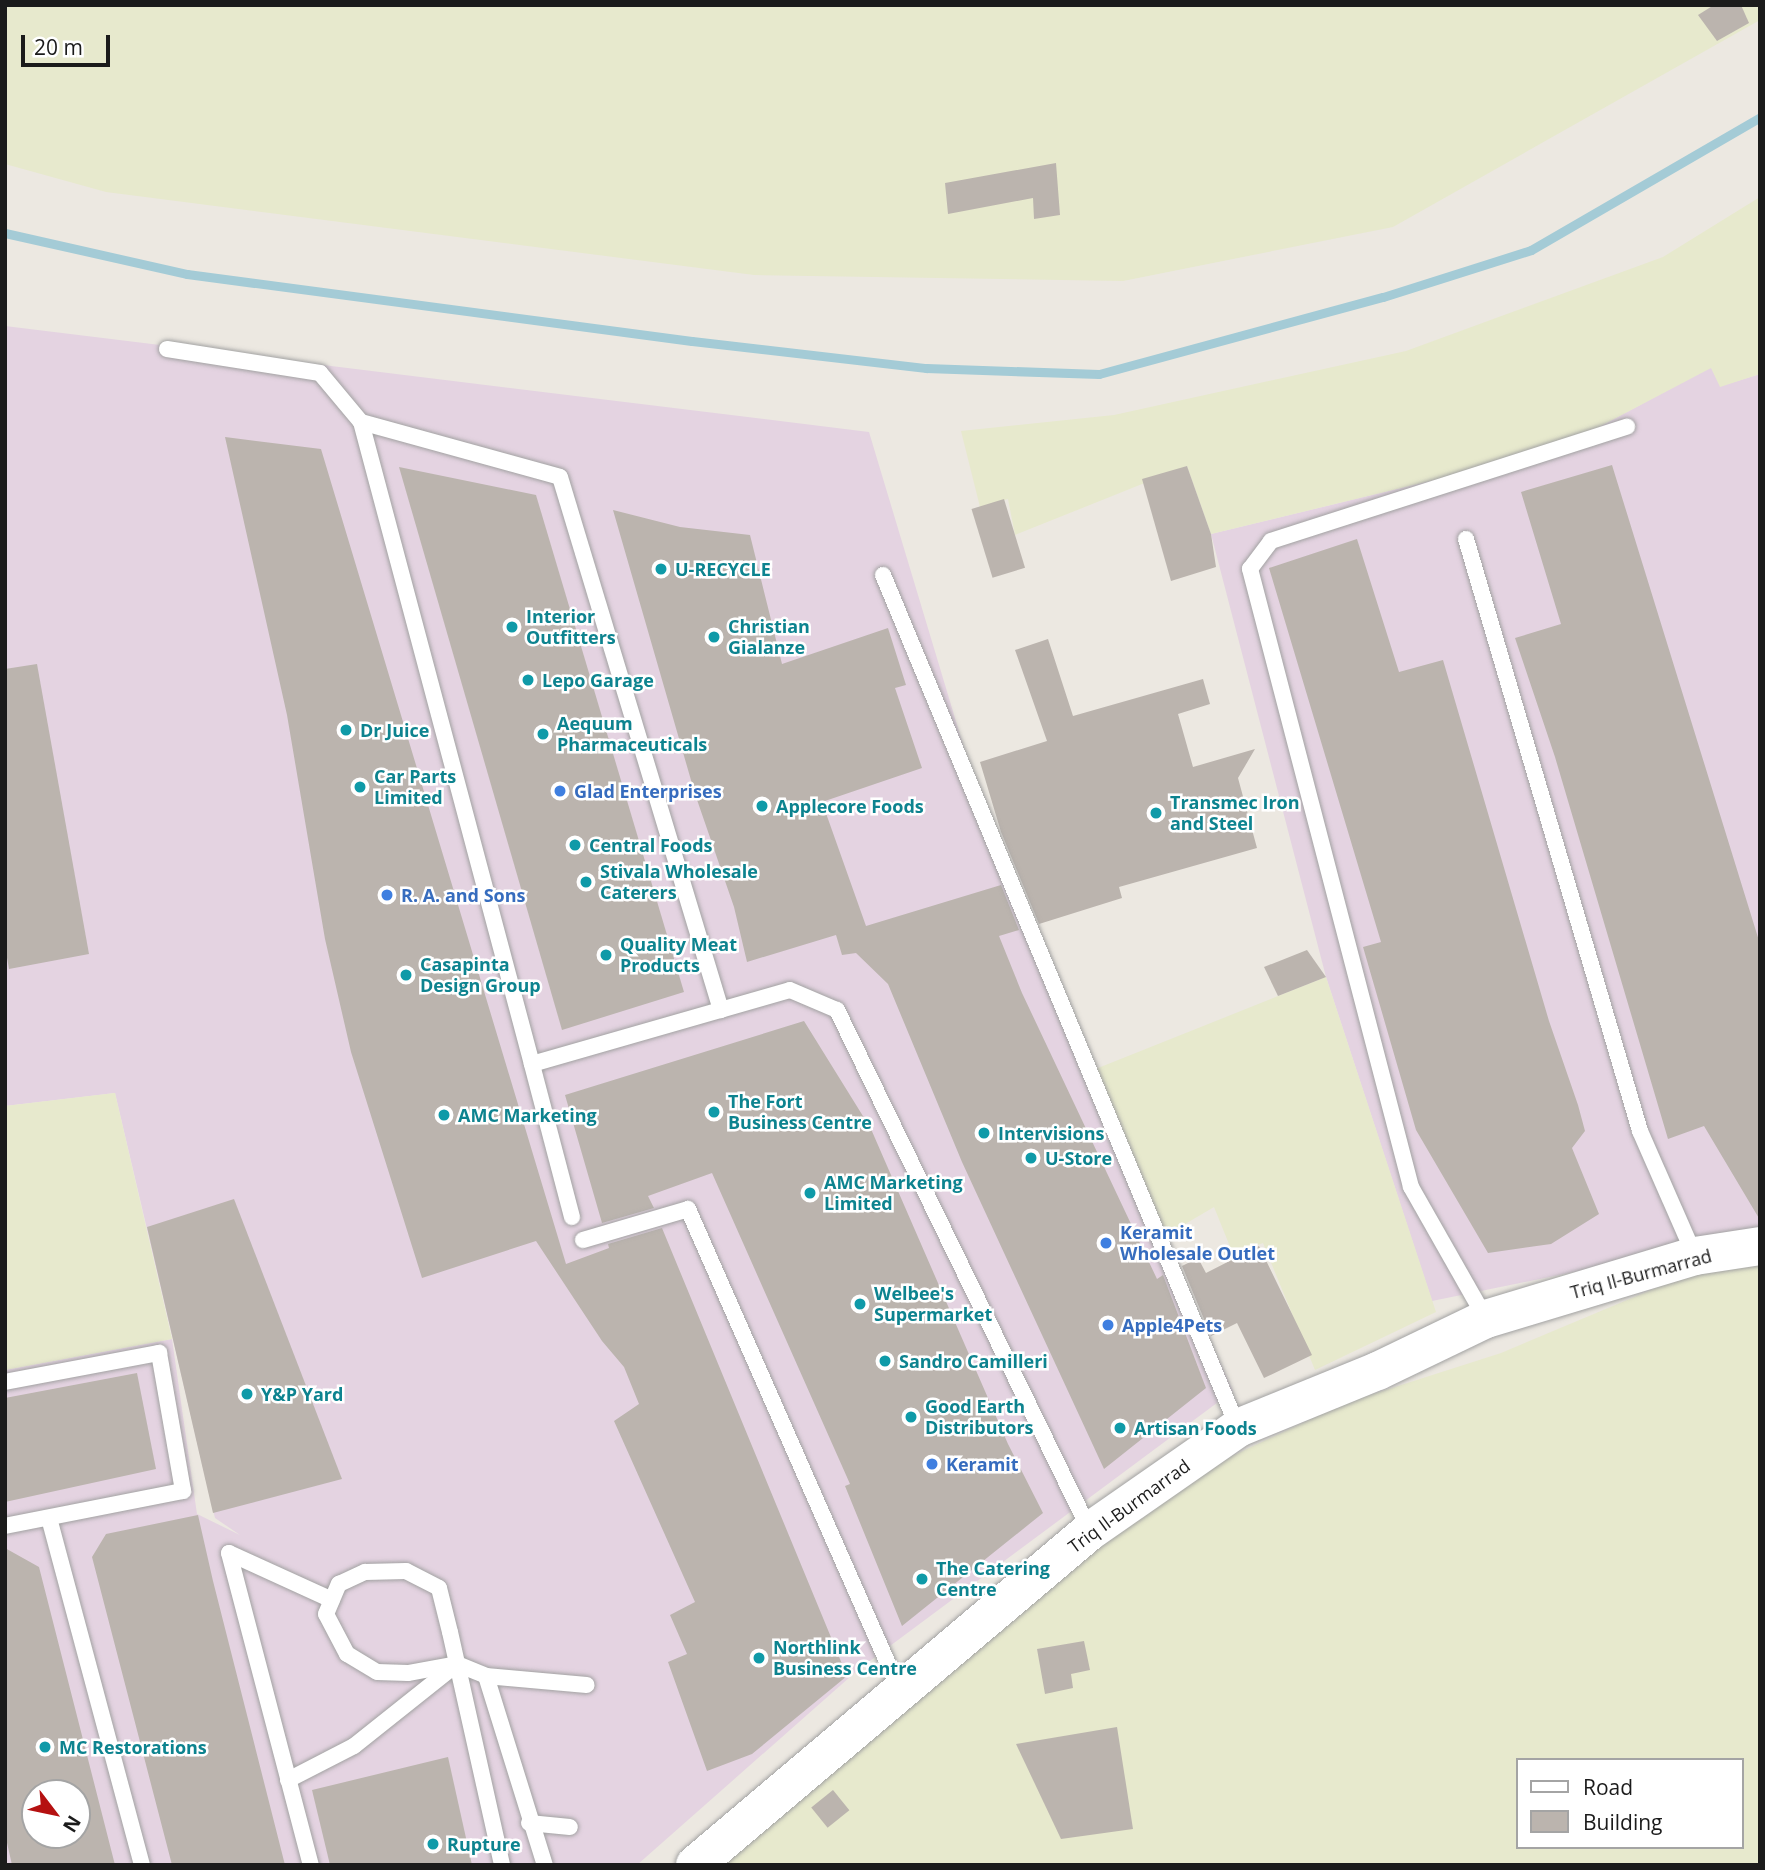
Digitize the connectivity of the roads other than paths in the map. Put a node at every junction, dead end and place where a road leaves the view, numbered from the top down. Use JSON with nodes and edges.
{"nodes":[{"id":1,"x":167,"y":349,"type":"dead end"},
{"id":2,"x":361,"y":422,"type":"junction"},
{"id":3,"x":1627,"y":427,"type":"dead end"},
{"id":4,"x":1466,"y":539,"type":"dead end"},
{"id":5,"x":883,"y":575,"type":"dead end"},
{"id":6,"x":721,"y":1010,"type":"junction"},
{"id":7,"x":532,"y":1064,"type":"junction"},
{"id":8,"x":572,"y":1217,"type":"dead end"},
{"id":9,"x":583,"y":1240,"type":"dead end"},
{"id":10,"x":1760,"y":1246,"type":"edge"},
{"id":11,"x":1695,"y":1256,"type":"junction"},
{"id":12,"x":1486,"y":1319,"type":"junction"},
{"id":13,"x":5,"y":1382,"type":"edge"},
{"id":14,"x":1238,"y":1428,"type":"junction"},
{"id":15,"x":49,"y":1518,"type":"junction"},
{"id":16,"x":5,"y":1526,"type":"edge"},
{"id":17,"x":1090,"y":1531,"type":"junction"},
{"id":18,"x":332,"y":1600,"type":"junction"},
{"id":19,"x":457,"y":1664,"type":"junction"},
{"id":20,"x":486,"y":1676,"type":"junction"},
{"id":21,"x":587,"y":1685,"type":"dead end"},
{"id":22,"x":901,"y":1693,"type":"junction"},
{"id":23,"x":288,"y":1780,"type":"junction"},
{"id":24,"x":529,"y":1823,"type":"junction"},
{"id":25,"x":570,"y":1827,"type":"dead end"},
{"id":26,"x":142,"y":1865,"type":"edge"},
{"id":27,"x":310,"y":1865,"type":"edge"},
{"id":28,"x":502,"y":1865,"type":"edge"},
{"id":29,"x":545,"y":1865,"type":"edge"},
{"id":30,"x":695,"y":1865,"type":"edge"}],
"edges":[{"from":1,"to":2,"type":"lane"},
{"from":2,"to":6,"type":"lane"},
{"from":2,"to":7,"type":"lane"},
{"from":3,"to":12,"type":"lane"},
{"from":4,"to":11,"type":"lane"},
{"from":5,"to":14,"type":"lane"},
{"from":6,"to":7,"type":"lane"},
{"from":6,"to":17,"type":"lane"},
{"from":7,"to":8,"type":"lane"},
{"from":9,"to":22,"type":"lane"},
{"from":10,"to":11,"type":"street","name":"Triq Il-Burmarrad"},
{"from":11,"to":12,"type":"street","name":"Triq Il-Burmarrad"},
{"from":12,"to":14,"type":"street","name":"Triq Il-Burmarrad"},
{"from":13,"to":15,"type":"lane"},
{"from":14,"to":17,"type":"street","name":"Triq Il-Burmarrad"},
{"from":15,"to":16,"type":"lane"},
{"from":15,"to":26,"type":"lane"},
{"from":17,"to":22,"type":"street","name":"Triq Il-Burmarrad"},
{"from":18,"to":19,"type":"lane"},
{"from":18,"to":19,"type":"lane"},
{"from":18,"to":23,"type":"lane"},
{"from":19,"to":20,"type":"lane"},
{"from":19,"to":23,"type":"lane"},
{"from":19,"to":28,"type":"lane"},
{"from":20,"to":21,"type":"lane"},
{"from":20,"to":24,"type":"lane"},
{"from":22,"to":30,"type":"street","name":"Triq Il-Burmarrad"},
{"from":23,"to":27,"type":"lane"},
{"from":24,"to":25,"type":"lane"},
{"from":24,"to":29,"type":"lane"}]}
